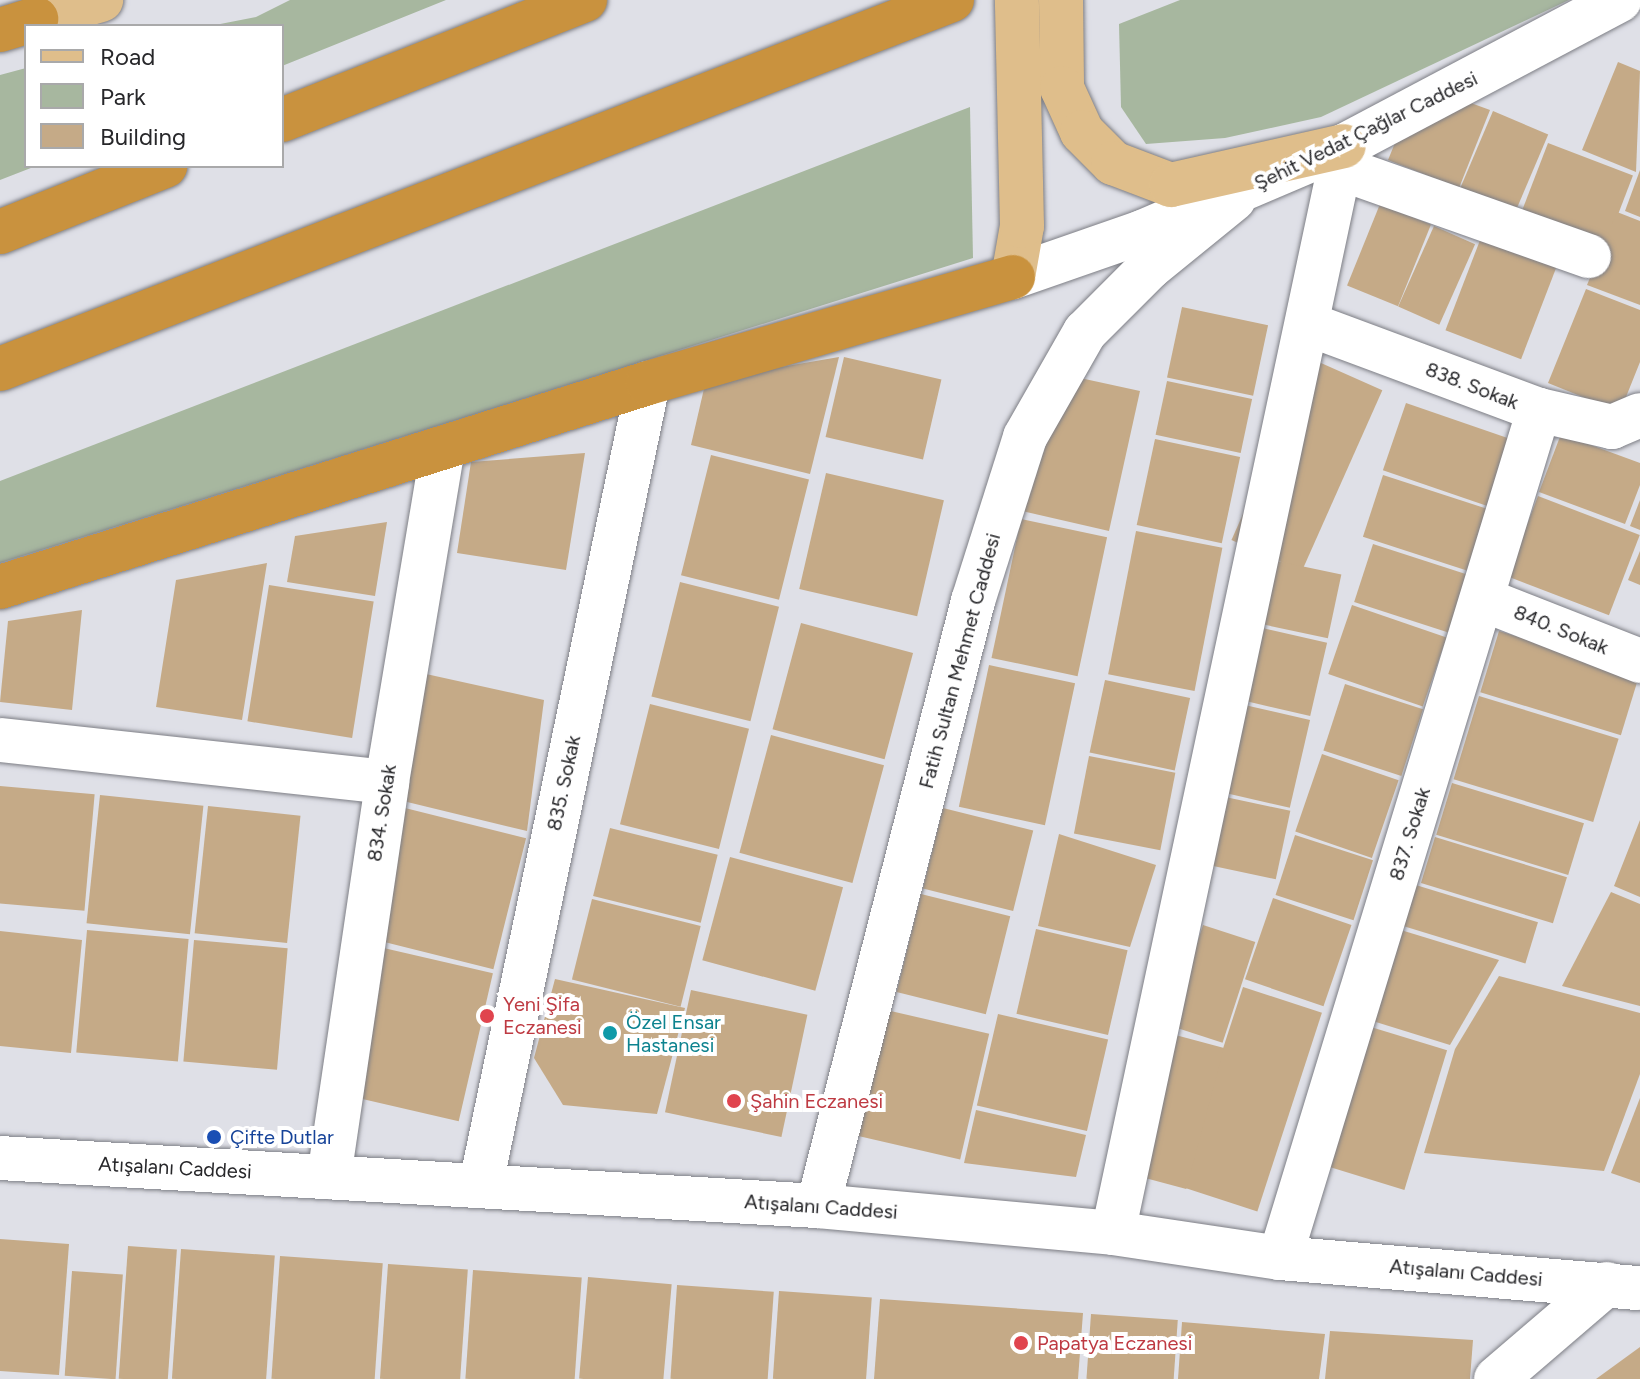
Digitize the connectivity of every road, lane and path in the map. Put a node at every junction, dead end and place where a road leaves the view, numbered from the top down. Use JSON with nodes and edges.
{"nodes":[{"id":1,"x":101,"y":0,"type":"edge"},
{"id":2,"x":585,"y":0,"type":"edge"},
{"id":3,"x":952,"y":0,"type":"edge"},
{"id":4,"x":1017,"y":0,"type":"edge"},
{"id":5,"x":1061,"y":0,"type":"edge"},
{"id":6,"x":1620,"y":0,"type":"edge"},
{"id":7,"x":12,"y":23,"type":"edge"},
{"id":8,"x":284,"y":119,"type":"edge"},
{"id":9,"x":1342,"y":157,"type":"junction"},
{"id":10,"x":160,"y":168,"type":"edge"},
{"id":11,"x":1242,"y":192,"type":"junction"},
{"id":12,"x":0,"y":232,"type":"edge"},
{"id":13,"x":1589,"y":256,"type":"dead end"},
{"id":14,"x":1013,"y":277,"type":"junction"},
{"id":15,"x":1308,"y":324,"type":"junction"},
{"id":16,"x":0,"y":369,"type":"edge"},
{"id":17,"x":648,"y":383,"type":"junction"},
{"id":18,"x":1539,"y":410,"type":"junction"},
{"id":19,"x":1640,"y":415,"type":"edge"},
{"id":20,"x":443,"y":449,"type":"junction"},
{"id":21,"x":0,"y":587,"type":"edge"},
{"id":22,"x":1482,"y":599,"type":"junction"},
{"id":23,"x":1640,"y":661,"type":"edge"},
{"id":24,"x":0,"y":740,"type":"edge"},
{"id":25,"x":387,"y":782,"type":"junction"},
{"id":26,"x":0,"y":1158,"type":"edge"},
{"id":27,"x":329,"y":1177,"type":"junction"},
{"id":28,"x":481,"y":1184,"type":"junction"},
{"id":29,"x":818,"y":1206,"type":"junction"},
{"id":30,"x":1113,"y":1233,"type":"junction"},
{"id":31,"x":1280,"y":1258,"type":"junction"},
{"id":32,"x":1624,"y":1286,"type":"edge"},
{"id":33,"x":1496,"y":1379,"type":"edge"}],
"edges":[{"from":1,"to":7,"type":"main road"},
{"from":2,"to":8,"type":"highway"},
{"from":3,"to":16,"type":"highway"},
{"from":4,"to":14,"type":"main road"},
{"from":5,"to":9,"type":"main road"},
{"from":6,"to":9,"type":"street","name":"Şehit Vedat Çağlar Caddesi"},
{"from":9,"to":11,"type":"street","name":"Şehit Vedat Çağlar Caddesi"},
{"from":9,"to":13,"type":"street"},
{"from":9,"to":15,"type":"street"},
{"from":10,"to":12,"type":"highway"},
{"from":11,"to":14,"type":"street","name":"Şehit Vedat Çağlar Caddesi"},
{"from":11,"to":29,"type":"street","name":"Fatih Sultan Mehmet Caddesi"},
{"from":14,"to":17,"type":"highway"},
{"from":15,"to":18,"type":"street","name":"838. Sokak"},
{"from":15,"to":30,"type":"street"},
{"from":17,"to":20,"type":"highway"},
{"from":17,"to":28,"type":"street","name":"835. Sokak"},
{"from":18,"to":19,"type":"street","name":"838. Sokak"},
{"from":18,"to":22,"type":"street","name":"837. Sokak"},
{"from":20,"to":21,"type":"highway"},
{"from":20,"to":25,"type":"street","name":"834. Sokak"},
{"from":22,"to":23,"type":"street","name":"840. Sokak"},
{"from":22,"to":31,"type":"street","name":"837. Sokak"},
{"from":24,"to":25,"type":"street"},
{"from":25,"to":27,"type":"street","name":"834. Sokak"},
{"from":26,"to":27,"type":"street","name":"Atışalanı Caddesi"},
{"from":27,"to":28,"type":"street","name":"Atışalanı Caddesi"},
{"from":28,"to":29,"type":"street","name":"Atışalanı Caddesi"},
{"from":29,"to":30,"type":"street","name":"Atışalanı Caddesi"},
{"from":30,"to":31,"type":"street","name":"Atışalanı Caddesi"},
{"from":31,"to":32,"type":"street","name":"Atışalanı Caddesi"},
{"from":32,"to":33,"type":"street"}]}
